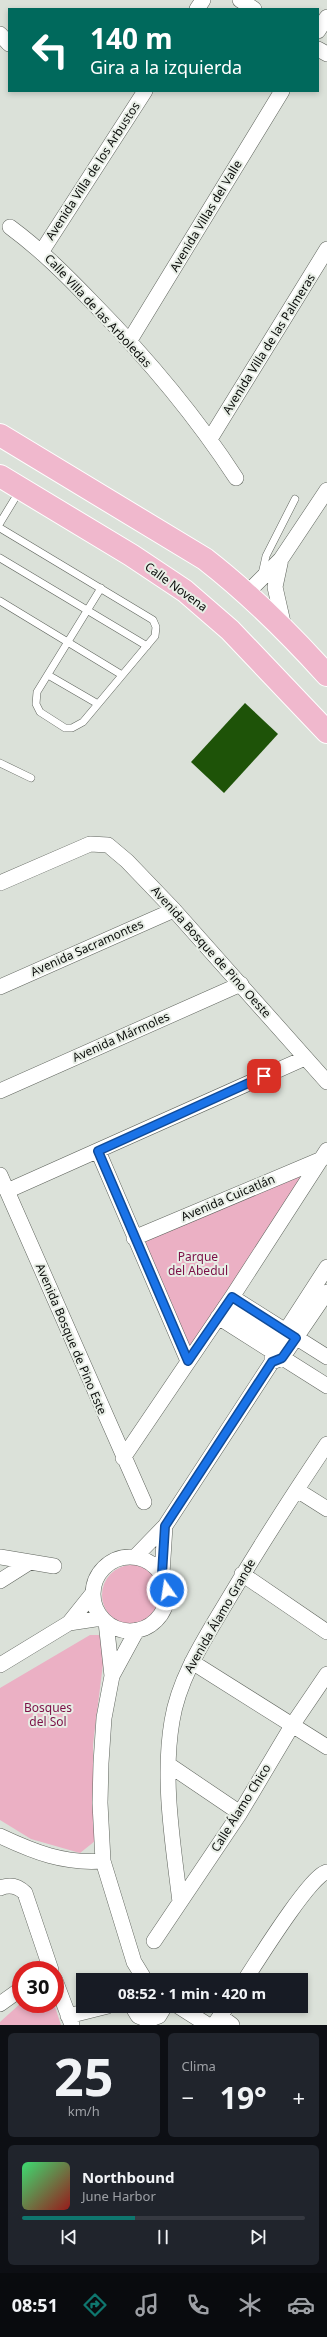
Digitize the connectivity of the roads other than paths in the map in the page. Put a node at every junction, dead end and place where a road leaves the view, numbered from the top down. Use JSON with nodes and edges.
{"nodes":[{"id":1,"x":240,"y":0,"type":"edge"},
{"id":2,"x":252,"y":8,"type":"edge"},
{"id":3,"x":327,"y":17,"type":"edge"},
{"id":4,"x":319,"y":29,"type":"edge"},
{"id":5,"x":0,"y":34,"type":"edge"},
{"id":6,"x":8,"y":43,"type":"edge"},
{"id":7,"x":144,"y":92,"type":"edge"},
{"id":8,"x":281,"y":92,"type":"edge"},
{"id":9,"x":10,"y":227,"type":"dead end"},
{"id":10,"x":327,"y":249,"type":"edge"},
{"id":11,"x":42,"y":251,"type":"junction"},
{"id":12,"x":130,"y":340,"type":"junction"},
{"id":13,"x":0,"y":435,"type":"edge"},
{"id":14,"x":210,"y":439,"type":"junction"},
{"id":15,"x":0,"y":476,"type":"edge"},
{"id":16,"x":236,"y":478,"type":"dead end"},
{"id":17,"x":21,"y":488,"type":"junction"},
{"id":18,"x":327,"y":490,"type":"edge"},
{"id":19,"x":295,"y":499,"type":"dead end"},
{"id":20,"x":0,"y":522,"type":"edge"},
{"id":21,"x":0,"y":528,"type":"edge"},
{"id":22,"x":0,"y":558,"type":"edge"},
{"id":23,"x":281,"y":559,"type":"junction"},
{"id":24,"x":254,"y":586,"type":"junction"},
{"id":25,"x":101,"y":588,"type":"junction"},
{"id":26,"x":0,"y":601,"type":"edge"},
{"id":27,"x":87,"y":611,"type":"junction"},
{"id":28,"x":284,"y":627,"type":"junction"},
{"id":29,"x":68,"y":643,"type":"junction"},
{"id":30,"x":147,"y":646,"type":"junction"},
{"id":31,"x":48,"y":675,"type":"junction"},
{"id":32,"x":122,"y":675,"type":"junction"},
{"id":33,"x":327,"y":675,"type":"edge"},
{"id":34,"x":98,"y":704,"type":"junction"},
{"id":35,"x":327,"y":732,"type":"edge"},
{"id":36,"x":0,"y":763,"type":"edge"},
{"id":37,"x":31,"y":778,"type":"dead end"},
{"id":38,"x":0,"y":883,"type":"edge"},
{"id":39,"x":174,"y":910,"type":"junction"},
{"id":40,"x":241,"y":984,"type":"junction"},
{"id":41,"x":0,"y":987,"type":"edge"},
{"id":42,"x":305,"y":1058,"type":"junction"},
{"id":43,"x":327,"y":1082,"type":"edge"},
{"id":44,"x":0,"y":1090,"type":"edge"},
{"id":45,"x":98,"y":1151,"type":"junction"},
{"id":46,"x":324,"y":1154,"type":"edge"},
{"id":47,"x":0,"y":1175,"type":"edge"},
{"id":48,"x":7,"y":1191,"type":"junction"},
{"id":49,"x":134,"y":1238,"type":"junction"},
{"id":50,"x":327,"y":1267,"type":"edge"},
{"id":51,"x":327,"y":1292,"type":"edge"},
{"id":52,"x":225,"y":1307,"type":"junction"},
{"id":53,"x":281,"y":1347,"type":"junction"},
{"id":54,"x":327,"y":1357,"type":"edge"},
{"id":55,"x":188,"y":1361,"type":"junction"},
{"id":56,"x":327,"y":1386,"type":"edge"},
{"id":57,"x":327,"y":1444,"type":"edge"},
{"id":58,"x":123,"y":1458,"type":"junction"},
{"id":59,"x":297,"y":1490,"type":"junction"},
{"id":60,"x":144,"y":1502,"type":"dead end"},
{"id":61,"x":327,"y":1509,"type":"edge"},
{"id":62,"x":165,"y":1526,"type":"junction"},
{"id":63,"x":0,"y":1557,"type":"edge"},
{"id":64,"x":135,"y":1557,"type":"junction"},
{"id":65,"x":30,"y":1562,"type":"junction"},
{"id":66,"x":54,"y":1566,"type":"dead end"},
{"id":67,"x":162,"y":1574,"type":"junction"},
{"id":68,"x":242,"y":1574,"type":"junction"},
{"id":69,"x":0,"y":1581,"type":"edge"},
{"id":70,"x":93,"y":1593,"type":"junction"},
{"id":71,"x":104,"y":1620,"type":"junction"},
{"id":72,"x":69,"y":1623,"type":"junction"},
{"id":73,"x":137,"y":1630,"type":"junction"},
{"id":74,"x":327,"y":1632,"type":"edge"},
{"id":75,"x":192,"y":1662,"type":"junction"},
{"id":76,"x":0,"y":1665,"type":"edge"},
{"id":77,"x":327,"y":1674,"type":"edge"},
{"id":78,"x":112,"y":1676,"type":"junction"},
{"id":79,"x":293,"y":1724,"type":"junction"},
{"id":80,"x":327,"y":1747,"type":"edge"},
{"id":81,"x":169,"y":1765,"type":"junction"},
{"id":82,"x":240,"y":1813,"type":"junction"},
{"id":83,"x":0,"y":1836,"type":"edge"},
{"id":84,"x":103,"y":1860,"type":"junction"},
{"id":85,"x":327,"y":1872,"type":"edge"},
{"id":86,"x":0,"y":1888,"type":"edge"},
{"id":87,"x":180,"y":1902,"type":"junction"},
{"id":88,"x":154,"y":1941,"type":"dead end"},
{"id":89,"x":48,"y":1961,"type":"edge"},
{"id":90,"x":134,"y":1962,"type":"junction"},
{"id":91,"x":135,"y":1973,"type":"edge"},
{"id":92,"x":141,"y":1973,"type":"edge"},
{"id":93,"x":250,"y":1973,"type":"edge"},
{"id":94,"x":12,"y":1995,"type":"edge"},
{"id":95,"x":0,"y":2004,"type":"edge"},
{"id":96,"x":64,"y":2005,"type":"edge"},
{"id":97,"x":90,"y":2013,"type":"edge"},
{"id":98,"x":135,"y":2013,"type":"edge"},
{"id":99,"x":161,"y":2013,"type":"edge"},
{"id":100,"x":189,"y":2013,"type":"edge"},
{"id":101,"x":70,"y":2021,"type":"edge"},
{"id":102,"x":145,"y":2022,"type":"edge"},
{"id":103,"x":208,"y":2025,"type":"edge"}],
"edges":[{"from":1,"to":2,"type":"street"},
{"from":3,"to":4,"type":"street"},
{"from":5,"to":6,"type":"street"},
{"from":7,"to":11,"type":"street","name":"Avenida Villa de los Arbustos"},
{"from":8,"to":12,"type":"street","name":"Avenida Villas del Valle"},
{"from":9,"to":11,"type":"street","name":"Calle Villa de las Arboledas"},
{"from":10,"to":14,"type":"street","name":"Avenida Villa de las Palmeras"},
{"from":11,"to":12,"type":"street","name":"Calle Villa de las Arboledas"},
{"from":12,"to":14,"type":"street","name":"Calle Villa de las Arboledas"},
{"from":13,"to":24,"type":"main road"},
{"from":14,"to":16,"type":"street","name":"Calle Villa de las Arboledas"},
{"from":15,"to":17,"type":"main road","name":"Calle Novena"},
{"from":17,"to":20,"type":"lane"},
{"from":17,"to":35,"type":"main road","name":"Calle Novena"},
{"from":18,"to":23,"type":"street"},
{"from":19,"to":24,"type":"lane"},
{"from":21,"to":25,"type":"lane"},
{"from":22,"to":27,"type":"lane"},
{"from":23,"to":24,"type":"street"},
{"from":23,"to":28,"type":"street"},
{"from":24,"to":28,"type":"main road"},
{"from":25,"to":27,"type":"lane"},
{"from":25,"to":30,"type":"lane"},
{"from":26,"to":29,"type":"lane"},
{"from":27,"to":29,"type":"lane"},
{"from":27,"to":30,"type":"lane"},
{"from":28,"to":33,"type":"main road"},
{"from":29,"to":31,"type":"lane"},
{"from":29,"to":32,"type":"lane"},
{"from":30,"to":32,"type":"lane"},
{"from":31,"to":34,"type":"lane"},
{"from":31,"to":34,"type":"lane"},
{"from":32,"to":34,"type":"lane"},
{"from":36,"to":37,"type":"lane"},
{"from":38,"to":39,"type":"street","name":"Avenida Bosque de Pino Oeste"},
{"from":39,"to":40,"type":"street","name":"Avenida Bosque de Pino Oeste"},
{"from":39,"to":41,"type":"street","name":"Avenida Sacramontes"},
{"from":40,"to":42,"type":"street","name":"Avenida Bosque de Pino Oeste"},
{"from":40,"to":44,"type":"street","name":"Avenida Mármoles"},
{"from":42,"to":43,"type":"street","name":"Avenida Bosque de Pino Oeste"},
{"from":42,"to":45,"type":"street"},
{"from":45,"to":48,"type":"street"},
{"from":45,"to":49,"type":"street"},
{"from":46,"to":49,"type":"street","name":"Avenida Cuicatlán"},
{"from":46,"to":52,"type":"street"},
{"from":47,"to":48,"type":"street","name":"Avenida Bosque de Pino Este"},
{"from":48,"to":58,"type":"street","name":"Avenida Bosque de Pino Este"},
{"from":49,"to":55,"type":"street"},
{"from":50,"to":53,"type":"street"},
{"from":51,"to":53,"type":"street"},
{"from":52,"to":53,"type":"street"},
{"from":52,"to":53,"type":"street"},
{"from":52,"to":55,"type":"street"},
{"from":53,"to":54,"type":"street"},
{"from":53,"to":56,"type":"street"},
{"from":53,"to":62,"type":"street"},
{"from":55,"to":58,"type":"street"},
{"from":57,"to":59,"type":"street","name":"Avenida Álamo Grande"},
{"from":58,"to":60,"type":"street","name":"Avenida Bosque de Pino Este"},
{"from":59,"to":61,"type":"street"},
{"from":59,"to":68,"type":"street","name":"Avenida Álamo Grande"},
{"from":62,"to":64,"type":"street"},
{"from":62,"to":67,"type":"street"},
{"from":63,"to":65,"type":"street"},
{"from":64,"to":67,"type":"street"},
{"from":64,"to":70,"type":"street"},
{"from":65,"to":66,"type":"street"},
{"from":65,"to":69,"type":"street"},
{"from":67,"to":73,"type":"street"},
{"from":68,"to":74,"type":"street"},
{"from":68,"to":75,"type":"street","name":"Avenida Álamo Grande"},
{"from":70,"to":71,"type":"street"},
{"from":70,"to":72,"type":"street"},
{"from":71,"to":72,"type":"street"},
{"from":71,"to":73,"type":"street"},
{"from":71,"to":78,"type":"street"},
{"from":72,"to":76,"type":"street"},
{"from":73,"to":78,"type":"street"},
{"from":75,"to":79,"type":"street"},
{"from":75,"to":81,"type":"street","name":"Avenida Álamo Grande"},
{"from":77,"to":79,"type":"street","name":"Calle Álamo Chico"},
{"from":78,"to":84,"type":"street"},
{"from":79,"to":80,"type":"street"},
{"from":79,"to":82,"type":"street","name":"Calle Álamo Chico"},
{"from":81,"to":82,"type":"street"},
{"from":81,"to":87,"type":"street","name":"Avenida Álamo Grande"},
{"from":82,"to":87,"type":"street","name":"Calle Álamo Chico"},
{"from":83,"to":84,"type":"street"},
{"from":84,"to":90,"type":"street"},
{"from":85,"to":93,"type":"street"},
{"from":86,"to":89,"type":"street"},
{"from":87,"to":88,"type":"street","name":"Calle Álamo Chico"},
{"from":90,"to":91,"type":"street"},
{"from":90,"to":92,"type":"street"},
{"from":94,"to":95,"type":"street"},
{"from":96,"to":101,"type":"street"},
{"from":97,"to":101,"type":"street"},
{"from":98,"to":102,"type":"street"},
{"from":99,"to":102,"type":"street"},
{"from":100,"to":103,"type":"street"}]}
